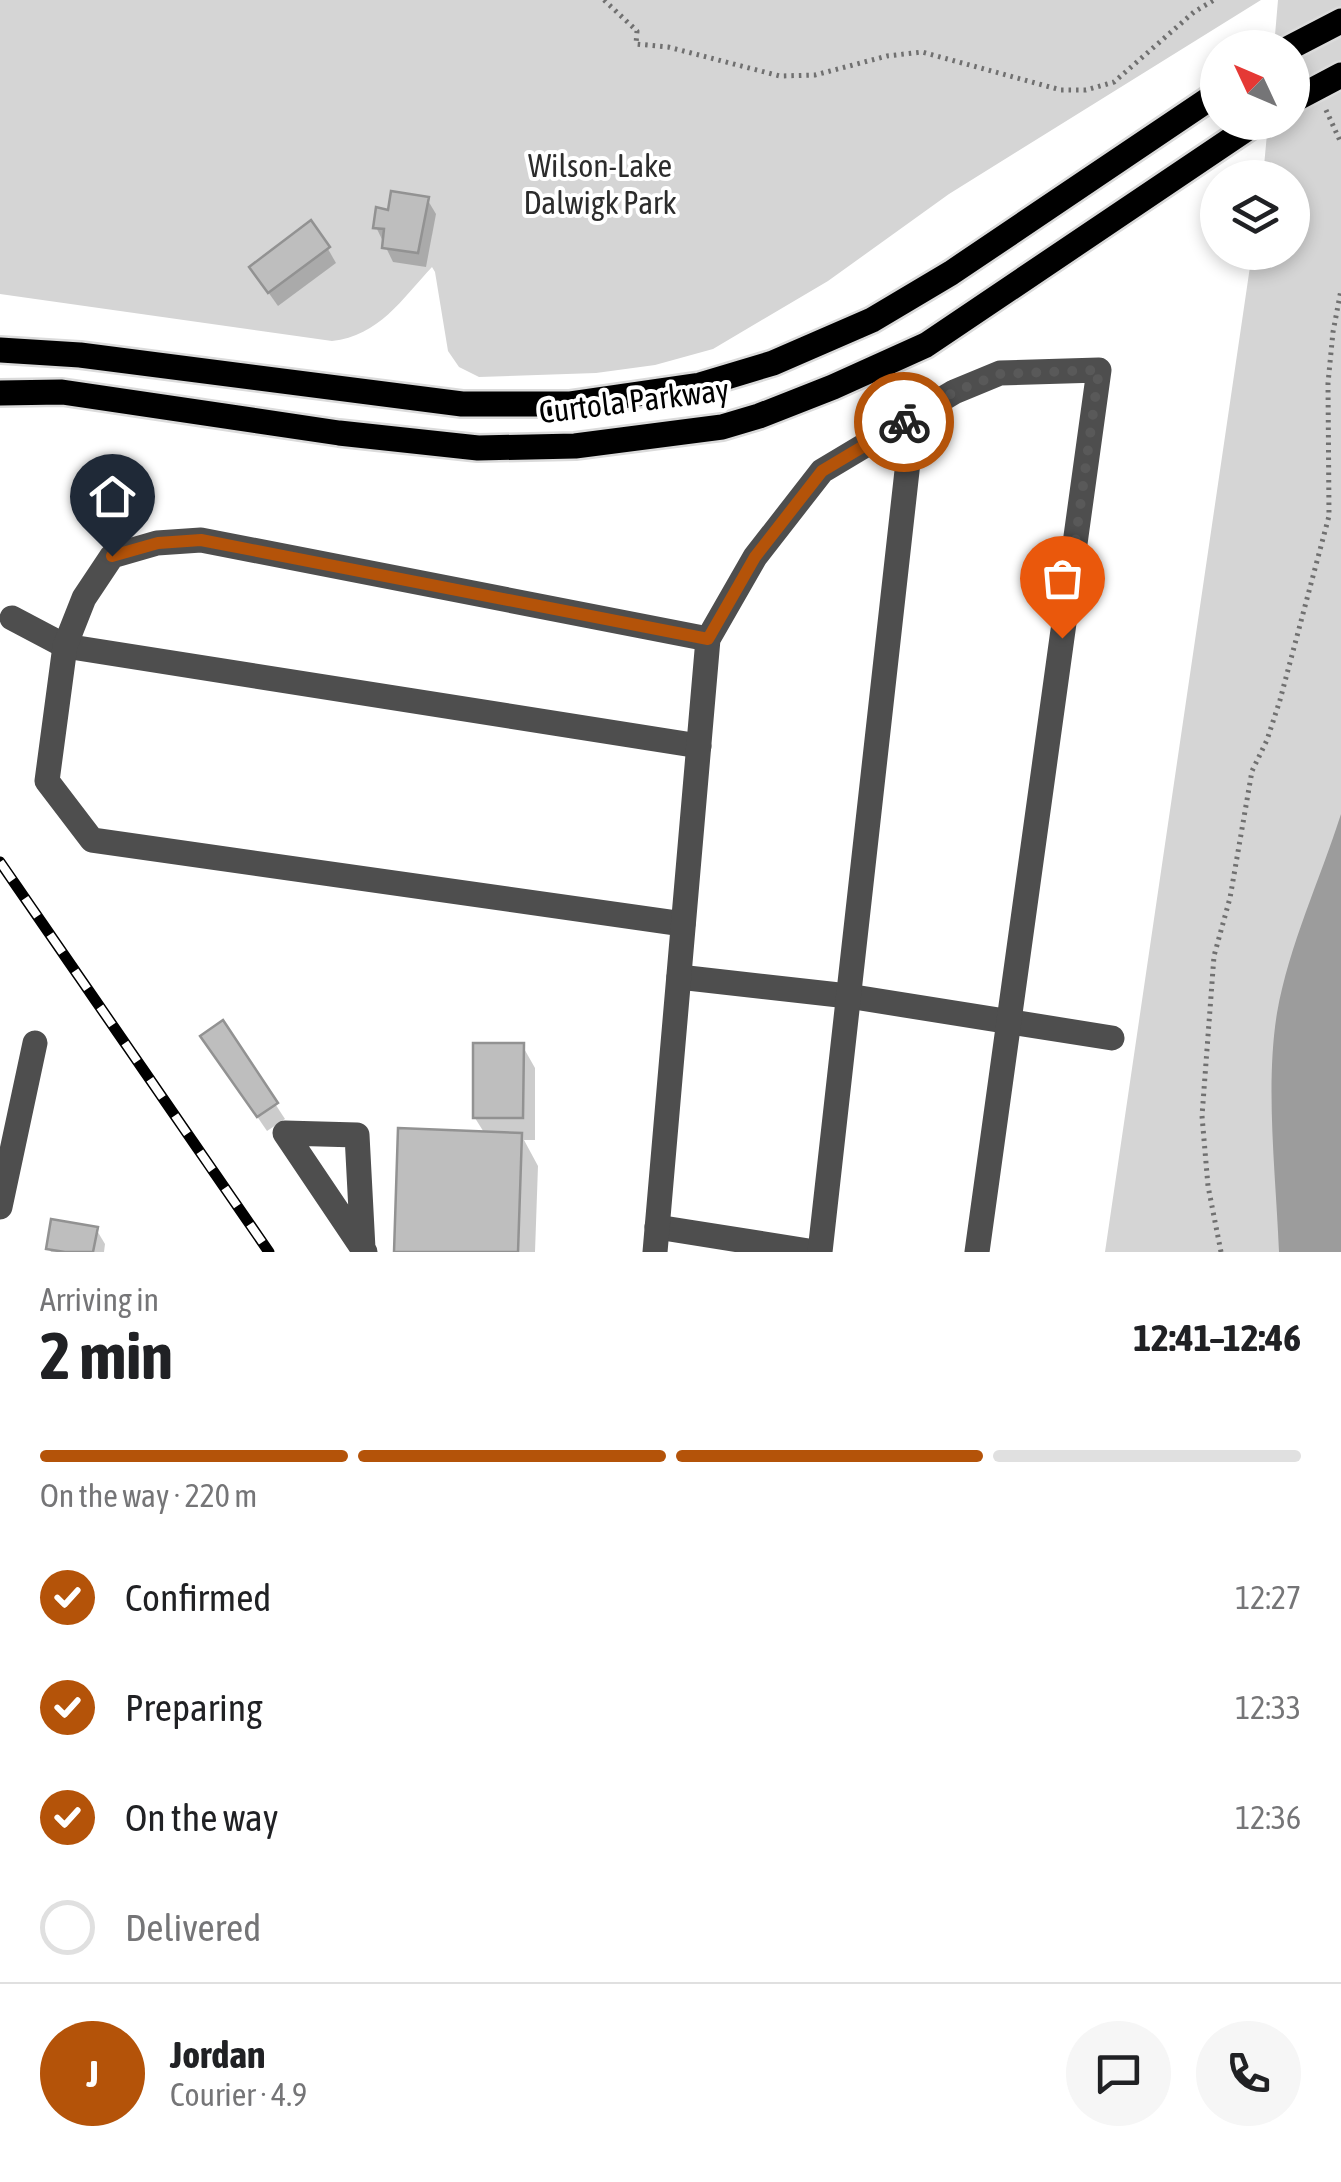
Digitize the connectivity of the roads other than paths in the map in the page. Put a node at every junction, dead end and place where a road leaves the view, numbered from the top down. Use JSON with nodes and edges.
{"nodes":[{"id":1,"x":1341,"y":22,"type":"edge"},
{"id":2,"x":1310,"y":38,"type":"edge"},
{"id":3,"x":1341,"y":74,"type":"edge"},
{"id":4,"x":1310,"y":90,"type":"edge"},
{"id":5,"x":1200,"y":105,"type":"edge"},
{"id":6,"x":1230,"y":140,"type":"edge"},
{"id":7,"x":0,"y":350,"type":"edge"},
{"id":8,"x":0,"y":392,"type":"edge"},
{"id":9,"x":913,"y":417,"type":"junction"},
{"id":10,"x":12,"y":618,"type":"dead end"},
{"id":11,"x":708,"y":639,"type":"junction"},
{"id":12,"x":65,"y":646,"type":"junction"},
{"id":13,"x":699,"y":746,"type":"junction"},
{"id":14,"x":683,"y":924,"type":"junction"},
{"id":15,"x":679,"y":977,"type":"junction"},
{"id":16,"x":848,"y":996,"type":"junction"},
{"id":17,"x":1009,"y":1022,"type":"junction"},
{"id":18,"x":1112,"y":1038,"type":"dead end"},
{"id":19,"x":35,"y":1043,"type":"dead end"},
{"id":20,"x":0,"y":1207,"type":"edge"},
{"id":21,"x":656,"y":1239,"type":"edge"},
{"id":22,"x":364,"y":1250,"type":"edge"},
{"id":23,"x":817,"y":1252,"type":"edge"},
{"id":24,"x":977,"y":1252,"type":"edge"}],
"edges":[{"from":1,"to":2,"type":"main road"},
{"from":3,"to":4,"type":"main road"},
{"from":5,"to":7,"type":"main road","name":"Curtola Parkway"},
{"from":6,"to":8,"type":"main road","name":"Curtola Parkway"},
{"from":9,"to":11,"type":"street"},
{"from":9,"to":16,"type":"street"},
{"from":9,"to":17,"type":"street"},
{"from":10,"to":12,"type":"street"},
{"from":11,"to":12,"type":"street"},
{"from":11,"to":13,"type":"street"},
{"from":12,"to":13,"type":"street"},
{"from":12,"to":14,"type":"street"},
{"from":13,"to":14,"type":"street"},
{"from":14,"to":15,"type":"street"},
{"from":15,"to":16,"type":"street"},
{"from":15,"to":21,"type":"street"},
{"from":16,"to":17,"type":"street"},
{"from":16,"to":23,"type":"street"},
{"from":17,"to":18,"type":"street"},
{"from":17,"to":24,"type":"street"},
{"from":19,"to":20,"type":"street"},
{"from":21,"to":23,"type":"street"},
{"from":22,"to":22,"type":"street"}]}
